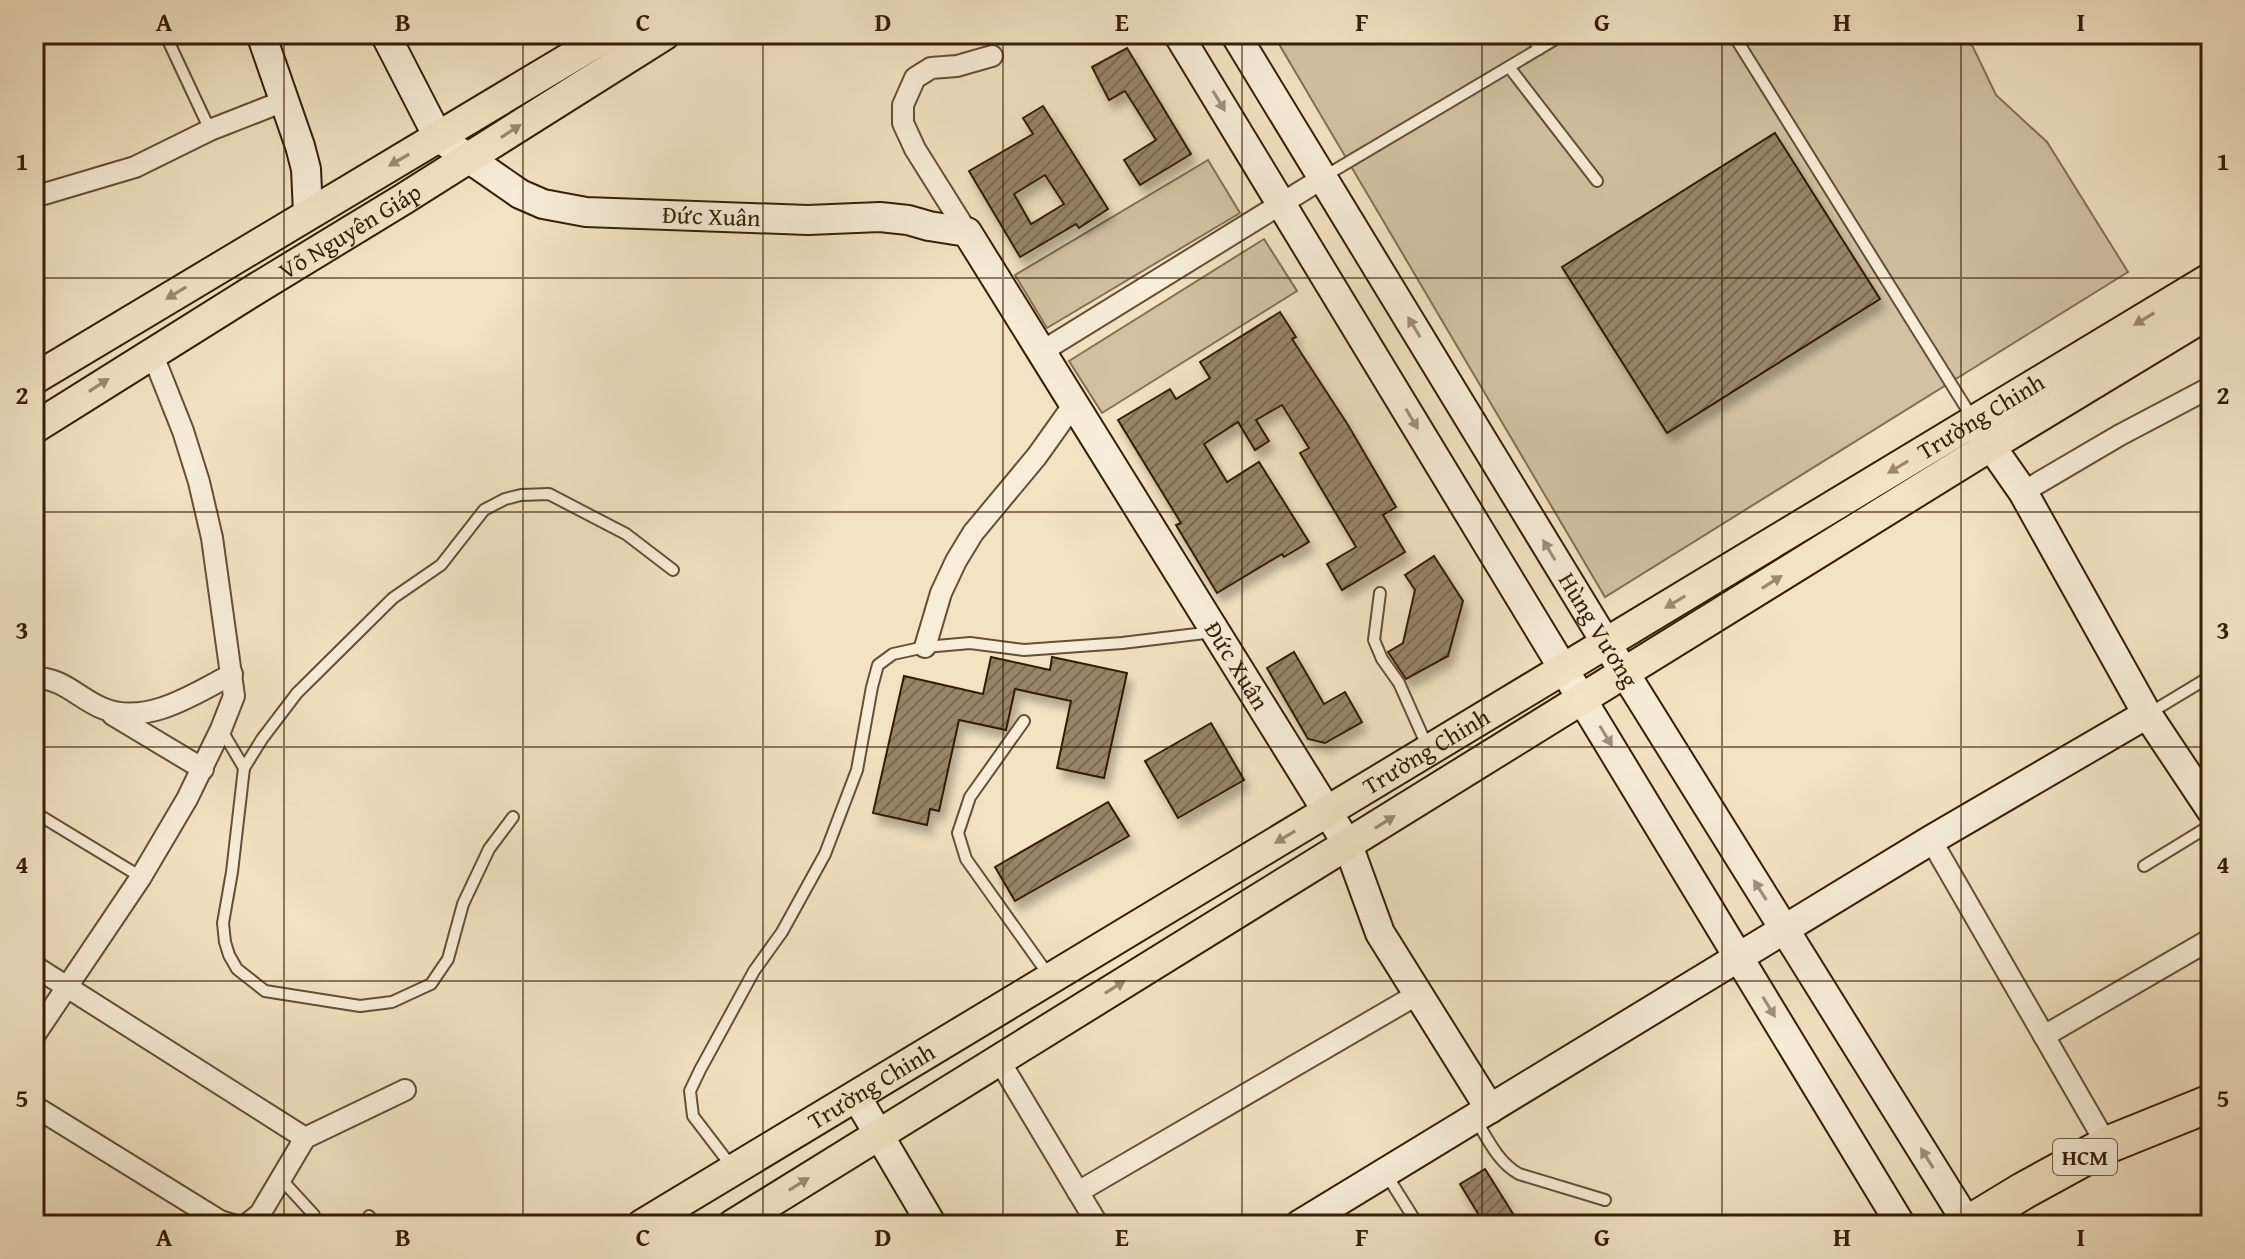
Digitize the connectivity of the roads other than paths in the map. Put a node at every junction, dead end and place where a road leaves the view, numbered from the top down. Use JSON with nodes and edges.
{"nodes":[{"id":1,"x":165,"y":34,"type":"edge"},
{"id":2,"x":261,"y":34,"type":"edge"},
{"id":3,"x":385,"y":34,"type":"edge"},
{"id":4,"x":610,"y":34,"type":"edge"},
{"id":5,"x":665,"y":34,"type":"edge"},
{"id":6,"x":1178,"y":34,"type":"edge"},
{"id":7,"x":1235,"y":34,"type":"edge"},
{"id":8,"x":1531,"y":34,"type":"edge"},
{"id":9,"x":1564,"y":34,"type":"edge"},
{"id":10,"x":1733,"y":34,"type":"edge"},
{"id":11,"x":1539,"y":49,"type":"junction"},
{"id":12,"x":992,"y":56,"type":"dead end"},
{"id":13,"x":1509,"y":67,"type":"junction"},
{"id":14,"x":284,"y":101,"type":"junction"},
{"id":15,"x":210,"y":130,"type":"junction"},
{"id":16,"x":438,"y":137,"type":"junction"},
{"id":17,"x":468,"y":158,"type":"junction"},
{"id":18,"x":1323,"y":178,"type":"junction"},
{"id":19,"x":1597,"y":181,"type":"dead end"},
{"id":20,"x":34,"y":197,"type":"edge"},
{"id":21,"x":1281,"y":203,"type":"junction"},
{"id":22,"x":308,"y":213,"type":"junction"},
{"id":23,"x":967,"y":232,"type":"junction"},
{"id":24,"x":2211,"y":278,"type":"edge"},
{"id":25,"x":2211,"y":312,"type":"edge"},
{"id":26,"x":1041,"y":352,"type":"junction"},
{"id":27,"x":152,"y":353,"type":"junction"},
{"id":28,"x":34,"y":379,"type":"edge"},
{"id":29,"x":2211,"y":387,"type":"edge"},
{"id":30,"x":1074,"y":404,"type":"junction"},
{"id":31,"x":34,"y":428,"type":"edge"},
{"id":32,"x":1982,"y":434,"type":"junction"},
{"id":33,"x":2023,"y":492,"type":"junction"},
{"id":34,"x":673,"y":570,"type":"dead end"},
{"id":35,"x":1380,"y":593,"type":"dead end"},
{"id":36,"x":1215,"y":631,"type":"junction"},
{"id":37,"x":1606,"y":643,"type":"junction"},
{"id":38,"x":925,"y":647,"type":"junction"},
{"id":39,"x":1564,"y":669,"type":"junction"},
{"id":40,"x":1626,"y":673,"type":"junction"},
{"id":41,"x":232,"y":674,"type":"junction"},
{"id":42,"x":2211,"y":676,"type":"edge"},
{"id":43,"x":34,"y":678,"type":"edge"},
{"id":44,"x":1583,"y":699,"type":"junction"},
{"id":45,"x":103,"y":709,"type":"junction"},
{"id":46,"x":2147,"y":714,"type":"junction"},
{"id":47,"x":1024,"y":721,"type":"dead end"},
{"id":48,"x":221,"y":729,"type":"junction"},
{"id":49,"x":1429,"y":750,"type":"junction"},
{"id":50,"x":244,"y":768,"type":"junction"},
{"id":51,"x":203,"y":769,"type":"junction"},
{"id":52,"x":2211,"y":810,"type":"edge"},
{"id":53,"x":34,"y":812,"type":"edge"},
{"id":54,"x":1327,"y":812,"type":"junction"},
{"id":55,"x":513,"y":817,"type":"dead end"},
{"id":56,"x":2211,"y":825,"type":"edge"},
{"id":57,"x":1931,"y":840,"type":"junction"},
{"id":58,"x":1348,"y":845,"type":"junction"},
{"id":59,"x":2144,"y":866,"type":"dead end"},
{"id":60,"x":141,"y":877,"type":"junction"},
{"id":61,"x":1785,"y":930,"type":"junction"},
{"id":62,"x":2211,"y":939,"type":"edge"},
{"id":63,"x":1739,"y":958,"type":"junction"},
{"id":64,"x":34,"y":966,"type":"edge"},
{"id":65,"x":1051,"y":978,"type":"junction"},
{"id":66,"x":68,"y":987,"type":"junction"},
{"id":67,"x":1418,"y":994,"type":"junction"},
{"id":68,"x":1073,"y":1013,"type":"junction"},
{"id":69,"x":34,"y":1036,"type":"edge"},
{"id":70,"x":2044,"y":1036,"type":"junction"},
{"id":71,"x":999,"y":1060,"type":"junction"},
{"id":72,"x":405,"y":1090,"type":"dead end"},
{"id":73,"x":856,"y":1096,"type":"junction"},
{"id":74,"x":2211,"y":1103,"type":"edge"},
{"id":75,"x":34,"y":1106,"type":"edge"},
{"id":76,"x":1482,"y":1114,"type":"junction"},
{"id":77,"x":879,"y":1134,"type":"junction"},
{"id":78,"x":305,"y":1138,"type":"junction"},
{"id":79,"x":2107,"y":1145,"type":"junction"},
{"id":80,"x":734,"y":1169,"type":"junction"},
{"id":81,"x":1385,"y":1173,"type":"junction"},
{"id":82,"x":281,"y":1179,"type":"junction"},
{"id":83,"x":1078,"y":1192,"type":"junction"},
{"id":84,"x":1605,"y":1200,"type":"dead end"},
{"id":85,"x":233,"y":1225,"type":"edge"},
{"id":86,"x":246,"y":1225,"type":"edge"},
{"id":87,"x":314,"y":1225,"type":"edge"},
{"id":88,"x":642,"y":1225,"type":"edge"},
{"id":89,"x":733,"y":1225,"type":"edge"},
{"id":90,"x":932,"y":1225,"type":"edge"},
{"id":91,"x":1098,"y":1225,"type":"edge"},
{"id":92,"x":1299,"y":1225,"type":"edge"},
{"id":93,"x":1418,"y":1225,"type":"edge"},
{"id":94,"x":1901,"y":1225,"type":"edge"},
{"id":95,"x":1967,"y":1225,"type":"edge"}],
"edges":[{"from":1,"to":15,"type":"lane"},
{"from":2,"to":14,"type":"street"},
{"from":3,"to":16,"type":"street"},
{"from":4,"to":16,"type":"main road","name":"Võ Nguyên Giáp"},
{"from":17,"to":5,"type":"main road","name":"Võ Nguyên Giáp","one_way":true},
{"from":6,"to":21,"type":"street","name":"Hùng Vương","one_way":true},
{"from":7,"to":18,"type":"street","name":"Hùng Vương"},
{"from":8,"to":11,"type":"lane"},
{"from":9,"to":11,"type":"lane"},
{"from":10,"to":32,"type":"lane"},
{"from":11,"to":13,"type":"lane"},
{"from":12,"to":23,"type":"street","name":"Đức Xuân"},
{"from":13,"to":18,"type":"lane"},
{"from":13,"to":19,"type":"lane"},
{"from":14,"to":15,"type":"street"},
{"from":14,"to":22,"type":"street"},
{"from":15,"to":20,"type":"street"},
{"from":16,"to":17,"type":"street","name":"Đức Xuân"},
{"from":16,"to":22,"type":"main road","name":"Võ Nguyên Giáp","one_way":true},
{"from":17,"to":23,"type":"street","name":"Đức Xuân"},
{"from":17,"to":27,"type":"main road","name":"Võ Nguyên Giáp"},
{"from":18,"to":21,"type":"street"},
{"from":37,"to":18,"type":"street","name":"Hùng Vương","one_way":true},
{"from":21,"to":26,"type":"street"},
{"from":21,"to":39,"type":"street","name":"Hùng Vương","one_way":true},
{"from":22,"to":28,"type":"main road","name":"Võ Nguyên Giáp","one_way":true},
{"from":23,"to":26,"type":"street","name":"Đức Xuân"},
{"from":24,"to":32,"type":"main road","name":"Trường Chinh","one_way":true},
{"from":25,"to":32,"type":"main road","name":"Trường Chinh"},
{"from":26,"to":30,"type":"street","name":"Đức Xuân"},
{"from":31,"to":27,"type":"main road","name":"Võ Nguyên Giáp","one_way":true},
{"from":27,"to":41,"type":"street"},
{"from":29,"to":33,"type":"street"},
{"from":30,"to":36,"type":"street","name":"Đức Xuân"},
{"from":30,"to":38,"type":"street"},
{"from":32,"to":33,"type":"street"},
{"from":32,"to":37,"type":"main road","name":"Trường Chinh","one_way":true},
{"from":40,"to":32,"type":"main road","name":"Trường Chinh","one_way":true},
{"from":33,"to":46,"type":"street"},
{"from":34,"to":50,"type":"lane"},
{"from":35,"to":49,"type":"lane"},
{"from":36,"to":38,"type":"lane"},
{"from":36,"to":54,"type":"street","name":"Đức Xuân"},
{"from":37,"to":39,"type":"main road","name":"Trường Chinh"},
{"from":37,"to":40,"type":"street","name":"Hùng Vương"},
{"from":38,"to":80,"type":"lane"},
{"from":39,"to":44,"type":"street","name":"Hùng Vương"},
{"from":39,"to":49,"type":"main road","name":"Trường Chinh"},
{"from":40,"to":44,"type":"main road","name":"Trường Chinh"},
{"from":61,"to":40,"type":"street","name":"Hùng Vương","one_way":true},
{"from":41,"to":45,"type":"street"},
{"from":41,"to":48,"type":"street"},
{"from":42,"to":46,"type":"lane"},
{"from":43,"to":45,"type":"street"},
{"from":58,"to":44,"type":"main road","name":"Trường Chinh","one_way":true},
{"from":44,"to":63,"type":"street","name":"Hùng Vương","one_way":true},
{"from":45,"to":51,"type":"street"},
{"from":46,"to":52,"type":"street"},
{"from":46,"to":57,"type":"street"},
{"from":47,"to":65,"type":"lane"},
{"from":48,"to":50,"type":"lane"},
{"from":48,"to":51,"type":"street"},
{"from":49,"to":54,"type":"main road","name":"Trường Chinh"},
{"from":50,"to":55,"type":"lane"},
{"from":51,"to":60,"type":"street"},
{"from":53,"to":60,"type":"lane"},
{"from":54,"to":58,"type":"street","name":"Đức Xuân"},
{"from":54,"to":65,"type":"main road","name":"Trường Chinh","one_way":true},
{"from":56,"to":59,"type":"lane"},
{"from":57,"to":61,"type":"street"},
{"from":57,"to":70,"type":"street"},
{"from":58,"to":67,"type":"street","name":"Đức Xuân"},
{"from":68,"to":58,"type":"main road","name":"Trường Chinh","one_way":true},
{"from":60,"to":66,"type":"street"},
{"from":61,"to":63,"type":"street"},
{"from":95,"to":61,"type":"street","name":"Hùng Vương","one_way":true},
{"from":62,"to":70,"type":"street"},
{"from":63,"to":76,"type":"street"},
{"from":63,"to":94,"type":"street","name":"Hùng Vương","one_way":true},
{"from":64,"to":66,"type":"street"},
{"from":65,"to":68,"type":"main road"},
{"from":65,"to":73,"type":"main road","name":"Trường Chinh"},
{"from":66,"to":69,"type":"street"},
{"from":66,"to":78,"type":"street"},
{"from":67,"to":76,"type":"street","name":"Đức Xuân"},
{"from":67,"to":83,"type":"street"},
{"from":68,"to":71,"type":"main road","name":"Trường Chinh"},
{"from":70,"to":79,"type":"street"},
{"from":71,"to":77,"type":"main road","name":"Trường Chinh"},
{"from":71,"to":83,"type":"street"},
{"from":72,"to":78,"type":"street"},
{"from":73,"to":77,"type":"street"},
{"from":73,"to":80,"type":"main road","name":"Trường Chinh"},
{"from":74,"to":79,"type":"highway","number":"HCM"},
{"from":75,"to":85,"type":"street"},
{"from":76,"to":81,"type":"street"},
{"from":76,"to":84,"type":"lane"},
{"from":89,"to":77,"type":"main road","name":"Trường Chinh","one_way":true},
{"from":77,"to":90,"type":"street"},
{"from":78,"to":82,"type":"street"},
{"from":79,"to":95,"type":"highway","number":"HCM"},
{"from":80,"to":88,"type":"main road","name":"Trường Chinh"},
{"from":81,"to":92,"type":"street"},
{"from":81,"to":93,"type":"lane"},
{"from":82,"to":86,"type":"street"},
{"from":82,"to":87,"type":"lane"},
{"from":83,"to":91,"type":"street"}]}
